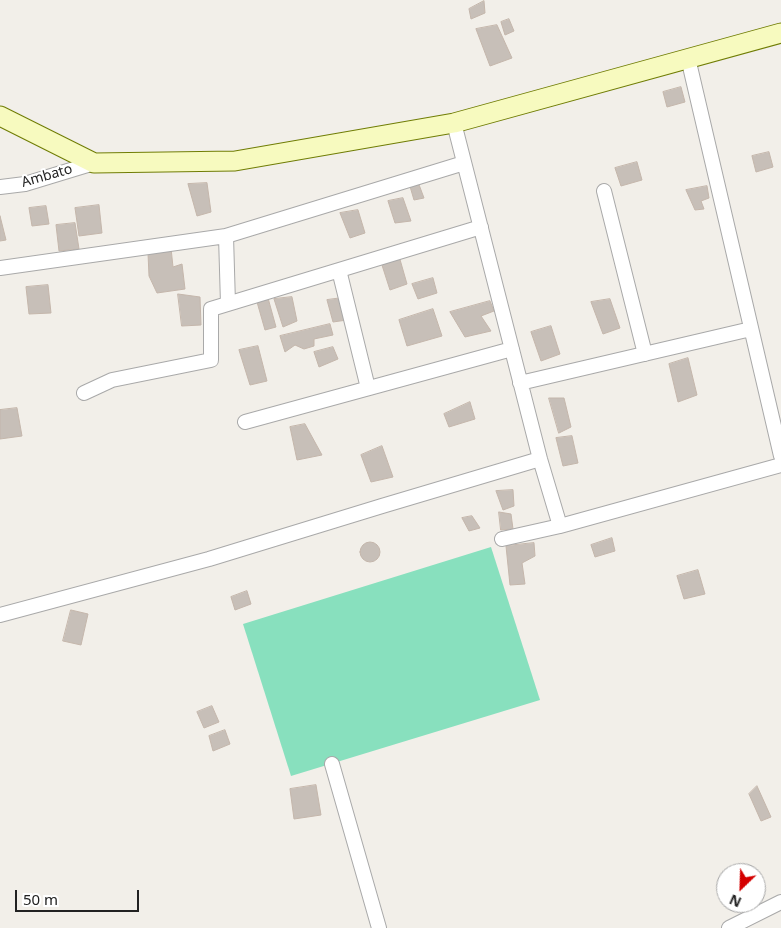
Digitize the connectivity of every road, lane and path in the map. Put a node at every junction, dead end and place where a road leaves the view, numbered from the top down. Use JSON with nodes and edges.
{"nodes":[{"id":1,"x":781,"y":33,"type":"edge"},
{"id":2,"x":688,"y":58,"type":"junction"},
{"id":3,"x":0,"y":116,"type":"edge"},
{"id":4,"x":454,"y":123,"type":"junction"},
{"id":5,"x":94,"y":163,"type":"junction"},
{"id":6,"x":464,"y":164,"type":"junction"},
{"id":7,"x":0,"y":187,"type":"edge"},
{"id":8,"x":604,"y":191,"type":"dead end"},
{"id":9,"x":481,"y":227,"type":"junction"},
{"id":10,"x":226,"y":236,"type":"junction"},
{"id":11,"x":0,"y":268,"type":"edge"},
{"id":12,"x":339,"y":270,"type":"junction"},
{"id":13,"x":228,"y":304,"type":"junction"},
{"id":14,"x":751,"y":329,"type":"junction"},
{"id":15,"x":512,"y":350,"type":"junction"},
{"id":16,"x":645,"y":354,"type":"junction"},
{"id":17,"x":520,"y":383,"type":"junction"},
{"id":18,"x":368,"y":388,"type":"junction"},
{"id":19,"x":84,"y":393,"type":"dead end"},
{"id":20,"x":245,"y":422,"type":"dead end"},
{"id":21,"x":781,"y":456,"type":"edge"},
{"id":22,"x":540,"y":459,"type":"junction"},
{"id":23,"x":781,"y":465,"type":"edge"},
{"id":24,"x":560,"y":526,"type":"junction"},
{"id":25,"x":502,"y":539,"type":"dead end"},
{"id":26,"x":0,"y":615,"type":"edge"},
{"id":27,"x":332,"y":764,"type":"dead end"},
{"id":28,"x":781,"y":902,"type":"edge"},
{"id":29,"x":379,"y":928,"type":"edge"},
{"id":30,"x":729,"y":928,"type":"edge"}],
"edges":[{"from":1,"to":2,"type":"street"},
{"from":2,"to":4,"type":"street"},
{"from":2,"to":14,"type":"street"},
{"from":3,"to":5,"type":"street"},
{"from":4,"to":5,"type":"street"},
{"from":4,"to":6,"type":"street"},
{"from":5,"to":7,"type":"street","name":"Ambato"},
{"from":6,"to":9,"type":"street"},
{"from":6,"to":10,"type":"street"},
{"from":8,"to":16,"type":"street"},
{"from":9,"to":12,"type":"street"},
{"from":9,"to":15,"type":"street"},
{"from":10,"to":11,"type":"street"},
{"from":10,"to":13,"type":"street"},
{"from":12,"to":13,"type":"street"},
{"from":12,"to":18,"type":"street"},
{"from":13,"to":19,"type":"street"},
{"from":14,"to":16,"type":"street"},
{"from":14,"to":21,"type":"street"},
{"from":15,"to":17,"type":"street"},
{"from":15,"to":18,"type":"street"},
{"from":16,"to":17,"type":"street"},
{"from":17,"to":22,"type":"street"},
{"from":18,"to":20,"type":"street"},
{"from":22,"to":24,"type":"street"},
{"from":22,"to":26,"type":"street"},
{"from":23,"to":24,"type":"street"},
{"from":24,"to":25,"type":"street"},
{"from":27,"to":29,"type":"street"},
{"from":28,"to":30,"type":"street"}]}
